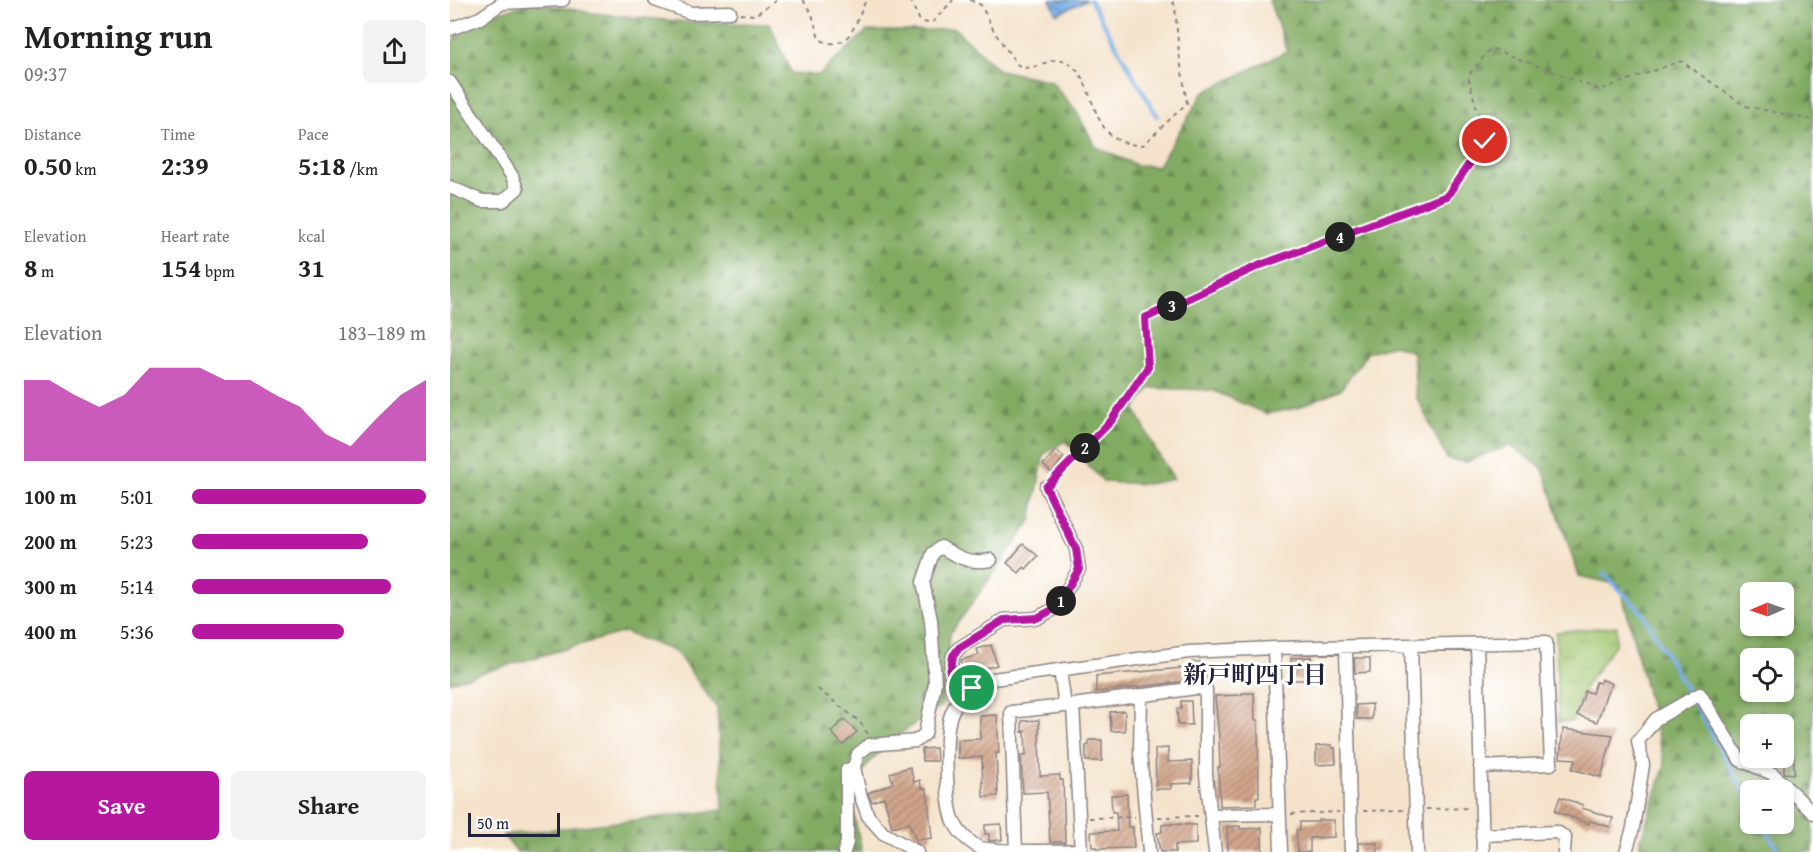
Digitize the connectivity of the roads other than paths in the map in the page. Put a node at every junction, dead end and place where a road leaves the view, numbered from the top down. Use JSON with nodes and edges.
{"nodes":[{"id":1,"x":564,"y":0,"type":"edge"},
{"id":2,"x":655,"y":0,"type":"edge"},
{"id":3,"x":730,"y":12,"type":"road end"},
{"id":4,"x":450,"y":29,"type":"edge"},
{"id":5,"x":450,"y":82,"type":"edge"},
{"id":6,"x":450,"y":187,"type":"edge"},
{"id":7,"x":1046,"y":487,"type":"road end"},
{"id":8,"x":991,"y":560,"type":"dead end"},
{"id":9,"x":1477,"y":644,"type":"junction"},
{"id":10,"x":1411,"y":646,"type":"junction"},
{"id":11,"x":1274,"y":648,"type":"junction"},
{"id":12,"x":1346,"y":648,"type":"junction"},
{"id":13,"x":1060,"y":670,"type":"junction"},
{"id":14,"x":1141,"y":695,"type":"junction"},
{"id":15,"x":963,"y":696,"type":"junction"},
{"id":16,"x":1069,"y":706,"type":"junction"},
{"id":17,"x":854,"y":766,"type":"junction"},
{"id":18,"x":1480,"y":767,"type":"junction"},
{"id":19,"x":1813,"y":813,"type":"edge"},
{"id":20,"x":1279,"y":814,"type":"junction"},
{"id":21,"x":1212,"y":815,"type":"junction"},
{"id":22,"x":1482,"y":835,"type":"junction"},
{"id":23,"x":1081,"y":851,"type":"edge"},
{"id":24,"x":844,"y":852,"type":"edge"},
{"id":25,"x":917,"y":852,"type":"edge"},
{"id":26,"x":1016,"y":852,"type":"edge"},
{"id":27,"x":1149,"y":852,"type":"edge"},
{"id":28,"x":1215,"y":852,"type":"edge"},
{"id":29,"x":1281,"y":852,"type":"edge"},
{"id":30,"x":1351,"y":852,"type":"edge"},
{"id":31,"x":1417,"y":852,"type":"edge"},
{"id":32,"x":1483,"y":852,"type":"edge"},
{"id":33,"x":1564,"y":852,"type":"edge"},
{"id":34,"x":1626,"y":852,"type":"edge"}],
"edges":[{"from":1,"to":4,"type":"street"},
{"from":2,"to":3,"type":"street"},
{"from":5,"to":6,"type":"street"},
{"from":7,"to":15,"type":"street"},
{"from":8,"to":17,"type":"street"},
{"from":9,"to":10,"type":"street"},
{"from":9,"to":18,"type":"street"},
{"from":9,"to":18,"type":"street"},
{"from":10,"to":12,"type":"street"},
{"from":10,"to":31,"type":"street"},
{"from":11,"to":12,"type":"street"},
{"from":11,"to":13,"type":"street"},
{"from":11,"to":20,"type":"street"},
{"from":12,"to":30,"type":"street"},
{"from":13,"to":15,"type":"street"},
{"from":13,"to":16,"type":"street"},
{"from":14,"to":16,"type":"street"},
{"from":14,"to":21,"type":"street"},
{"from":14,"to":27,"type":"street"},
{"from":15,"to":26,"type":"street"},
{"from":16,"to":23,"type":"street"},
{"from":16,"to":26,"type":"street"},
{"from":17,"to":24,"type":"street"},
{"from":17,"to":25,"type":"street"},
{"from":18,"to":22,"type":"street"},
{"from":19,"to":34,"type":"street"},
{"from":20,"to":21,"type":"street"},
{"from":20,"to":29,"type":"street"},
{"from":21,"to":28,"type":"street"},
{"from":22,"to":32,"type":"street"},
{"from":22,"to":33,"type":"street"},
{"from":23,"to":26,"type":"street"}]}
